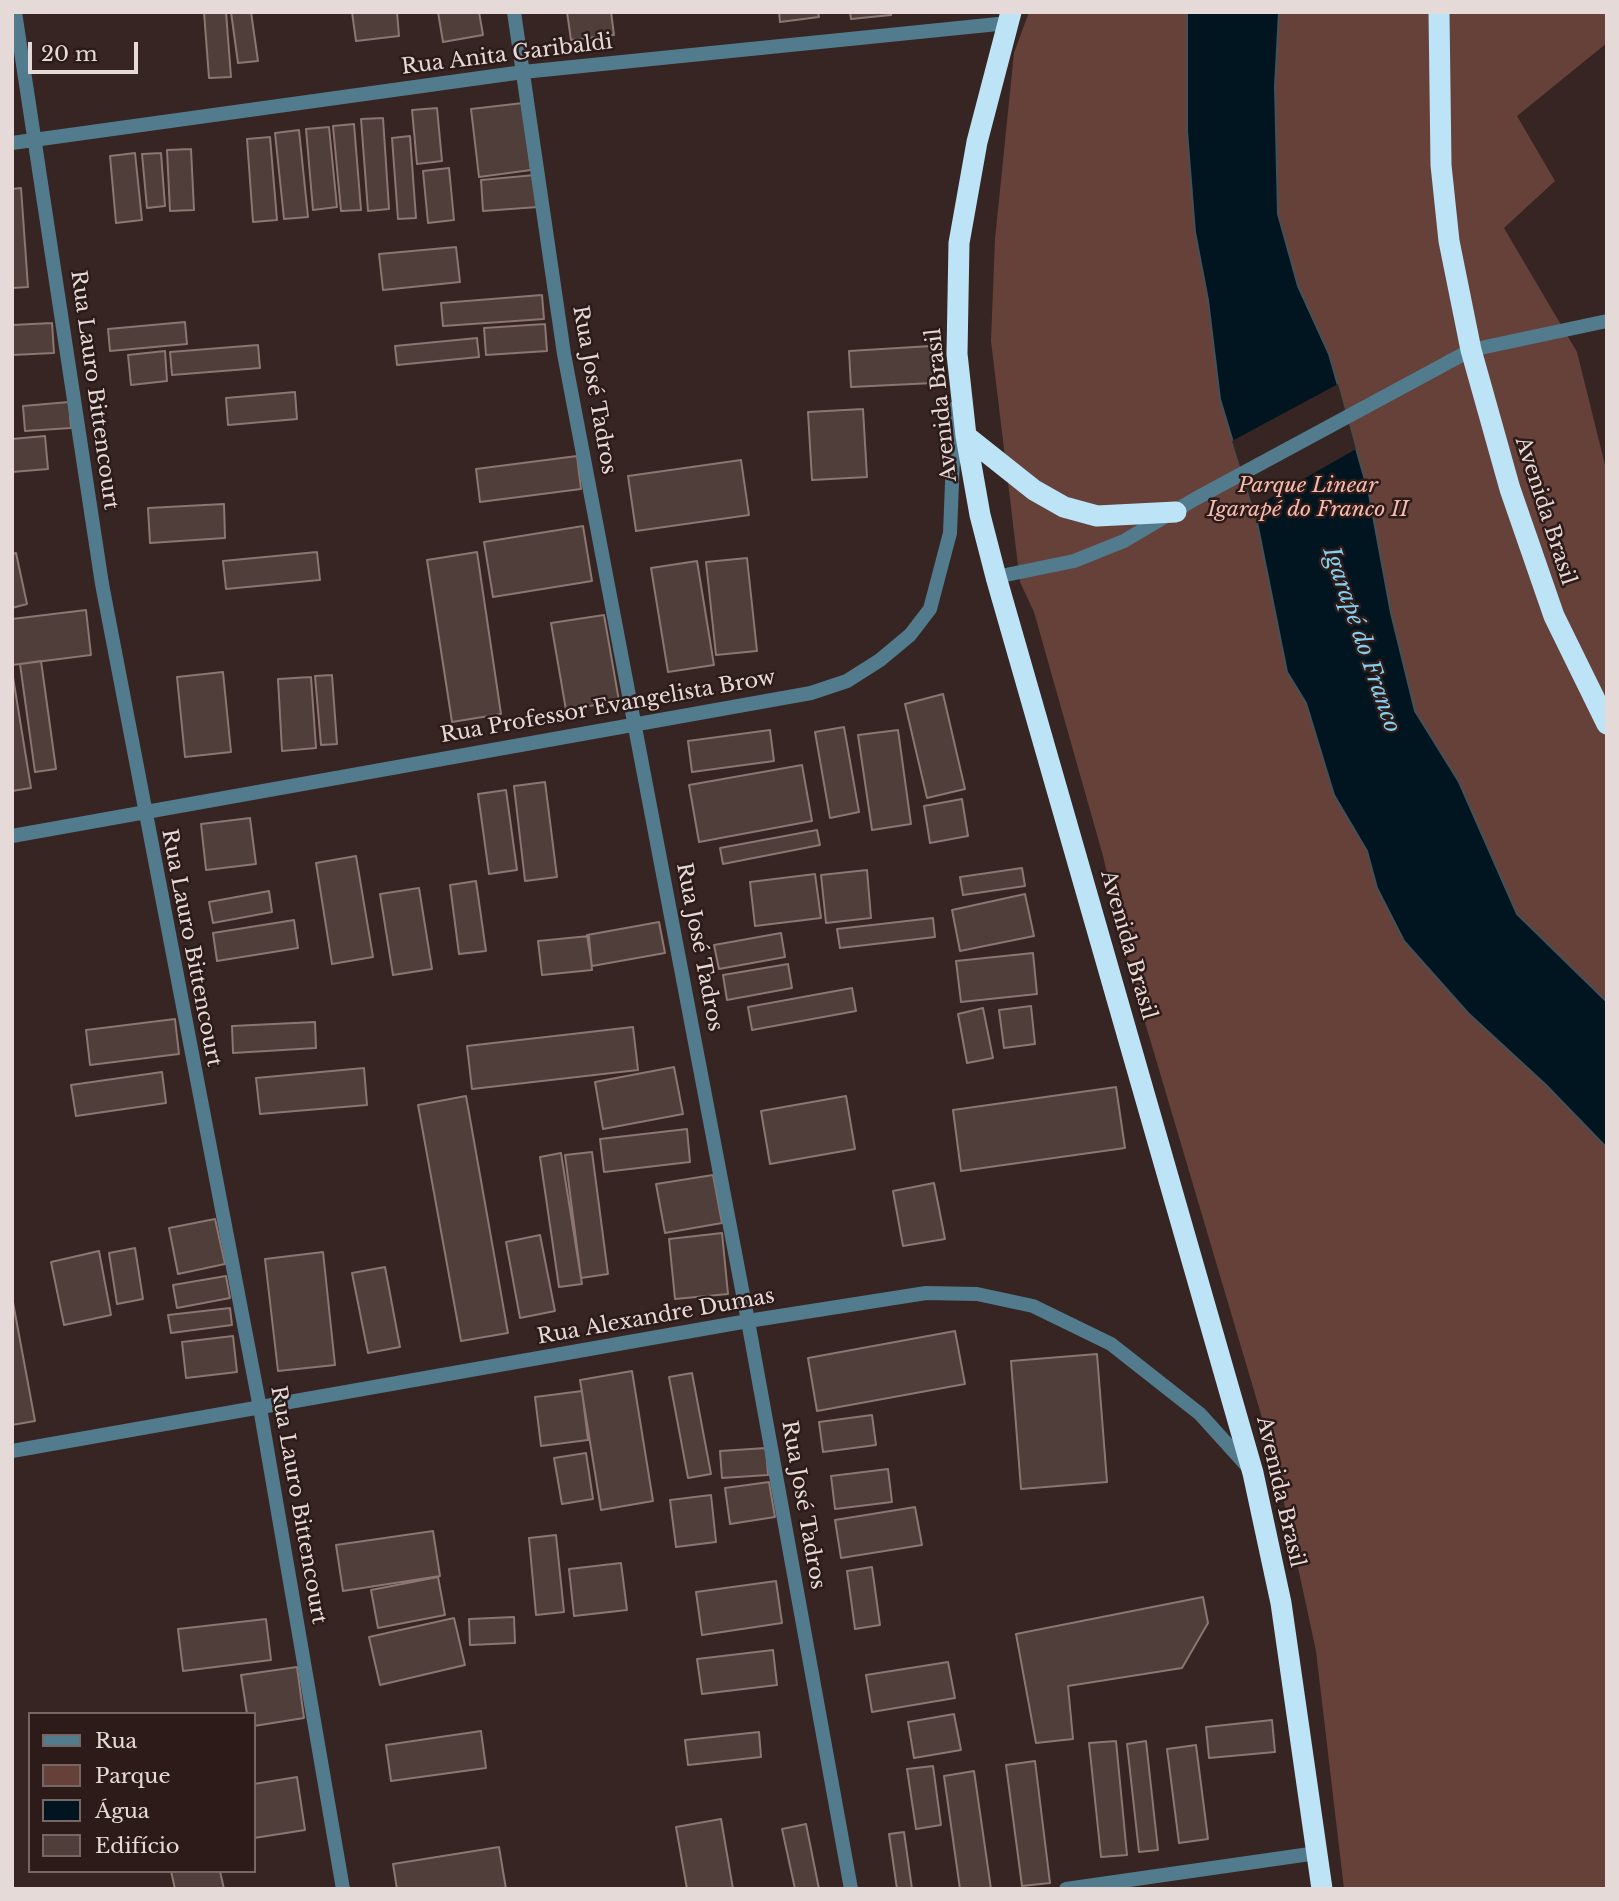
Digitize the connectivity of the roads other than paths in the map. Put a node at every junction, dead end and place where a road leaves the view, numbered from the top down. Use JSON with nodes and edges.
{"nodes":[{"id":1,"x":15,"y":12,"type":"edge"},
{"id":2,"x":514,"y":12,"type":"edge"},
{"id":3,"x":1438,"y":12,"type":"edge"},
{"id":4,"x":1010,"y":18,"type":"edge"},
{"id":5,"x":523,"y":72,"type":"junction"},
{"id":6,"x":37,"y":140,"type":"junction"},
{"id":7,"x":12,"y":143,"type":"edge"},
{"id":8,"x":1607,"y":321,"type":"edge"},
{"id":9,"x":1471,"y":350,"type":"junction"},
{"id":10,"x":957,"y":354,"type":"junction"},
{"id":11,"x":966,"y":436,"type":"junction"},
{"id":12,"x":1176,"y":512,"type":"junction"},
{"id":13,"x":996,"y":577,"type":"junction"},
{"id":14,"x":636,"y":723,"type":"junction"},
{"id":15,"x":1607,"y":724,"type":"edge"},
{"id":16,"x":144,"y":812,"type":"junction"},
{"id":17,"x":12,"y":836,"type":"edge"},
{"id":18,"x":748,"y":1321,"type":"junction"},
{"id":19,"x":260,"y":1408,"type":"junction"},
{"id":20,"x":12,"y":1451,"type":"edge"},
{"id":21,"x":1253,"y":1473,"type":"junction"},
{"id":22,"x":1317,"y":1853,"type":"junction"},
{"id":23,"x":343,"y":1889,"type":"edge"},
{"id":24,"x":851,"y":1889,"type":"edge"},
{"id":25,"x":1066,"y":1889,"type":"edge"},
{"id":26,"x":1322,"y":1889,"type":"edge"}],
"edges":[{"from":1,"to":6,"type":"street","name":"Rua Lauro Bittencourt"},
{"from":2,"to":5,"type":"street","name":"Rua José Tadros"},
{"from":3,"to":9,"type":"highway","name":"Avenida Brasil"},
{"from":4,"to":5,"type":"street","name":"Rua Anita Garibaldi"},
{"from":4,"to":10,"type":"highway","name":"Avenida Brasil"},
{"from":5,"to":6,"type":"street","name":"Rua Anita Garibaldi"},
{"from":5,"to":14,"type":"street","name":"Rua José Tadros"},
{"from":6,"to":7,"type":"street","name":"Rua Anita Garibaldi"},
{"from":6,"to":16,"type":"street","name":"Rua Lauro Bittencourt"},
{"from":8,"to":9,"type":"street"},
{"from":9,"to":12,"type":"street"},
{"from":9,"to":15,"type":"highway","name":"Avenida Brasil"},
{"from":10,"to":11,"type":"highway","name":"Avenida Brasil"},
{"from":10,"to":14,"type":"street","name":"Rua Professor Evangelista Brow"},
{"from":11,"to":12,"type":"highway"},
{"from":11,"to":13,"type":"highway","name":"Avenida Brasil"},
{"from":12,"to":13,"type":"street"},
{"from":13,"to":21,"type":"highway","name":"Avenida Brasil"},
{"from":14,"to":16,"type":"street","name":"Rua Professor Evangelista Brow"},
{"from":14,"to":18,"type":"street","name":"Rua José Tadros"},
{"from":16,"to":17,"type":"street","name":"Rua Professor Evangelista Brow"},
{"from":16,"to":19,"type":"street","name":"Rua Lauro Bittencourt"},
{"from":18,"to":19,"type":"street","name":"Rua Alexandre Dumas"},
{"from":18,"to":21,"type":"street","name":"Rua Alexandre Dumas"},
{"from":18,"to":24,"type":"street","name":"Rua José Tadros"},
{"from":19,"to":20,"type":"street","name":"Rua Alexandre Dumas"},
{"from":19,"to":23,"type":"street","name":"Rua Lauro Bittencourt"},
{"from":21,"to":22,"type":"highway","name":"Avenida Brasil"},
{"from":22,"to":25,"type":"street"},
{"from":22,"to":26,"type":"highway","name":"Avenida Brasil"}]}
